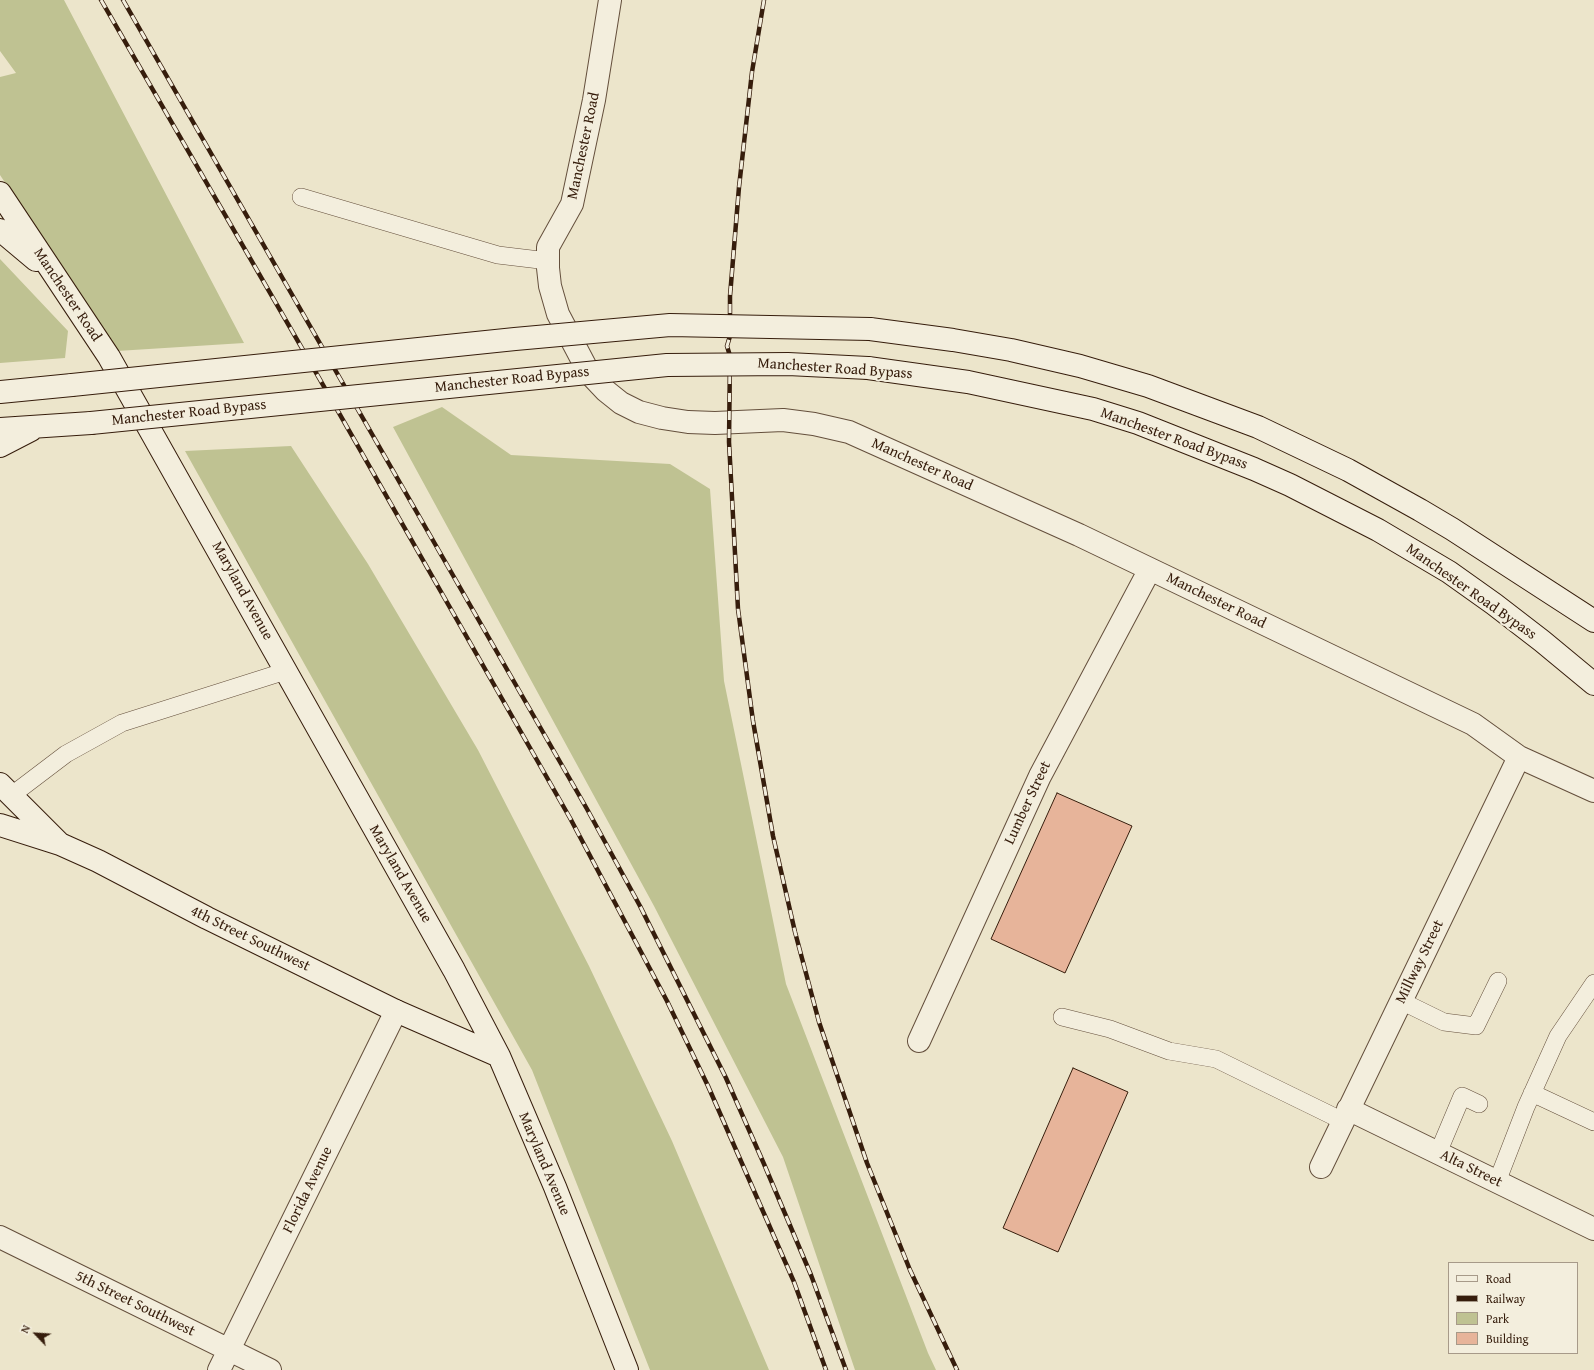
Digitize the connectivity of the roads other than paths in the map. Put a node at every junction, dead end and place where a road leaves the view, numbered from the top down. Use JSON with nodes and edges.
{"nodes":[{"id":1,"x":610,"y":0,"type":"edge"},
{"id":2,"x":0,"y":193,"type":"edge"},
{"id":3,"x":302,"y":196,"type":"dead end"},
{"id":4,"x":0,"y":230,"type":"edge"},
{"id":5,"x":548,"y":261,"type":"junction"},
{"id":6,"x":53,"y":274,"type":"junction"},
{"id":7,"x":0,"y":392,"type":"edge"},
{"id":8,"x":132,"y":398,"type":"joint"},
{"id":9,"x":38,"y":426,"type":"junction"},
{"id":10,"x":0,"y":429,"type":"edge"},
{"id":11,"x":0,"y":446,"type":"edge"},
{"id":12,"x":1150,"y":570,"type":"junction"},
{"id":13,"x":1594,"y":621,"type":"edge"},
{"id":14,"x":286,"y":671,"type":"junction"},
{"id":15,"x":1594,"y":684,"type":"edge"},
{"id":16,"x":1519,"y":757,"type":"junction"},
{"id":17,"x":6,"y":790,"type":"edge"},
{"id":18,"x":1594,"y":792,"type":"edge"},
{"id":19,"x":0,"y":825,"type":"edge"},
{"id":20,"x":60,"y":844,"type":"junction"},
{"id":21,"x":1498,"y":981,"type":"dead end"},
{"id":22,"x":1594,"y":983,"type":"edge"},
{"id":23,"x":1401,"y":1001,"type":"junction"},
{"id":24,"x":396,"y":1011,"type":"junction"},
{"id":25,"x":1062,"y":1017,"type":"dead end"},
{"id":26,"x":919,"y":1041,"type":"dead end"},
{"id":27,"x":499,"y":1056,"type":"junction"},
{"id":28,"x":1532,"y":1093,"type":"junction"},
{"id":29,"x":1479,"y":1104,"type":"dead end"},
{"id":30,"x":1345,"y":1115,"type":"junction"},
{"id":31,"x":1594,"y":1122,"type":"edge"},
{"id":32,"x":1438,"y":1153,"type":"junction"},
{"id":33,"x":1321,"y":1168,"type":"dead end"},
{"id":34,"x":1497,"y":1182,"type":"junction"},
{"id":35,"x":1594,"y":1229,"type":"edge"},
{"id":36,"x":0,"y":1237,"type":"edge"},
{"id":37,"x":229,"y":1350,"type":"junction"},
{"id":38,"x":219,"y":1370,"type":"edge"},
{"id":39,"x":270,"y":1370,"type":"edge"},
{"id":40,"x":627,"y":1370,"type":"edge"}],
"edges":[{"from":1,"to":5,"type":"main road","name":"Manchester Road"},
{"from":2,"to":6,"type":"main road","name":"Manchester Road"},
{"from":3,"to":5,"type":"lane"},
{"from":4,"to":6,"type":"main road"},
{"from":5,"to":12,"type":"main road","name":"Manchester Road"},
{"from":6,"to":8,"type":"main road","name":"Manchester Road"},
{"from":7,"to":13,"type":"main road","bridge":true},
{"from":8,"to":14,"type":"main road","name":"Maryland Avenue"},
{"from":9,"to":10,"type":"main road","name":"Manchester Road Bypass"},
{"from":9,"to":11,"type":"main road"},
{"from":9,"to":15,"type":"main road","name":"Manchester Road Bypass","bridge":true},
{"from":12,"to":16,"type":"main road","name":"Manchester Road"},
{"from":12,"to":26,"type":"main road","name":"Lumber Street"},
{"from":14,"to":17,"type":"lane"},
{"from":14,"to":27,"type":"main road","name":"Maryland Avenue"},
{"from":16,"to":18,"type":"main road","name":"Manchester Road"},
{"from":16,"to":23,"type":"main road","name":"Millway Street"},
{"from":17,"to":20,"type":"main road"},
{"from":19,"to":20,"type":"main road","name":"4th Street Southwest"},
{"from":20,"to":24,"type":"main road","name":"4th Street Southwest"},
{"from":21,"to":23,"type":"lane"},
{"from":22,"to":28,"type":"lane"},
{"from":23,"to":30,"type":"main road","name":"Millway Street"},
{"from":24,"to":27,"type":"main road","name":"4th Street Southwest"},
{"from":24,"to":37,"type":"main road","name":"Florida Avenue"},
{"from":25,"to":30,"type":"lane"},
{"from":27,"to":40,"type":"main road","name":"Maryland Avenue"},
{"from":28,"to":31,"type":"lane"},
{"from":28,"to":34,"type":"lane"},
{"from":29,"to":32,"type":"lane"},
{"from":30,"to":32,"type":"main road","name":"Alta Street"},
{"from":30,"to":33,"type":"main road","name":"Millway Street"},
{"from":32,"to":34,"type":"main road","name":"Alta Street"},
{"from":34,"to":35,"type":"main road","name":"Alta Street"},
{"from":36,"to":37,"type":"main road","name":"5th Street Southwest"},
{"from":37,"to":38,"type":"main road","name":"Florida Avenue"},
{"from":37,"to":39,"type":"main road","name":"5th Street Southwest"}]}
